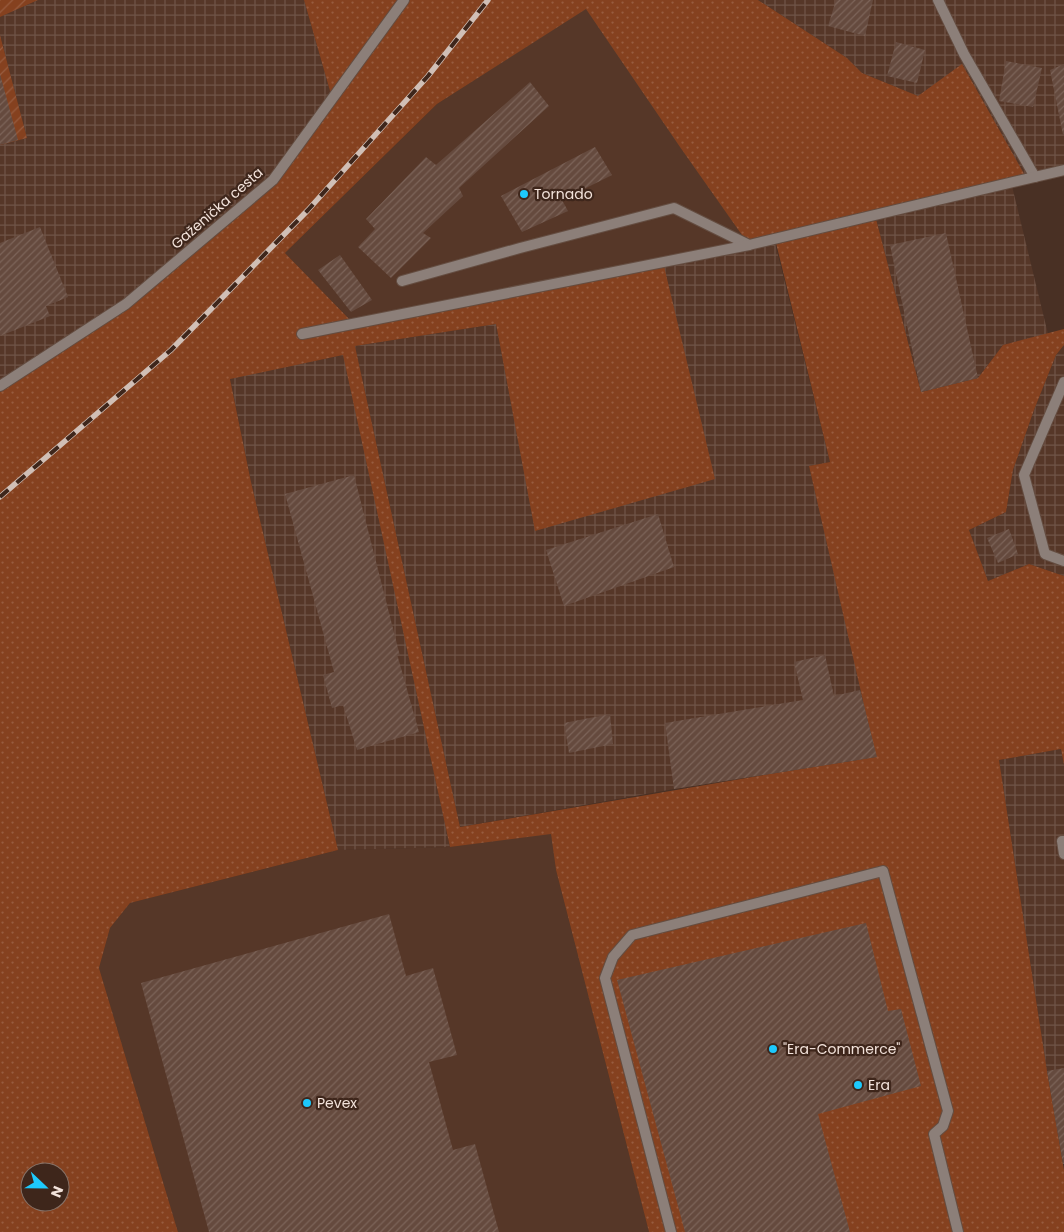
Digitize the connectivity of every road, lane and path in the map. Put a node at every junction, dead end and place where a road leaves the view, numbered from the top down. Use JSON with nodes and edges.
{"nodes":[{"id":1,"x":404,"y":0,"type":"edge"},
{"id":2,"x":938,"y":0,"type":"edge"},
{"id":3,"x":1064,"y":170,"type":"edge"},
{"id":4,"x":1035,"y":177,"type":"junction"},
{"id":5,"x":749,"y":245,"type":"junction"},
{"id":6,"x":402,"y":281,"type":"dead end"},
{"id":7,"x":302,"y":334,"type":"dead end"},
{"id":8,"x":1064,"y":382,"type":"edge"},
{"id":9,"x":0,"y":386,"type":"edge"},
{"id":10,"x":1064,"y":561,"type":"edge"},
{"id":11,"x":1064,"y":841,"type":"edge"},
{"id":12,"x":1064,"y":854,"type":"edge"},
{"id":13,"x":671,"y":1232,"type":"edge"},
{"id":14,"x":958,"y":1232,"type":"edge"}],
"edges":[{"from":1,"to":9,"type":"street","name":"Gaženička cesta"},
{"from":2,"to":4,"type":"street"},
{"from":3,"to":4,"type":"street"},
{"from":4,"to":5,"type":"street"},
{"from":5,"to":6,"type":"street"},
{"from":5,"to":7,"type":"street"},
{"from":8,"to":10,"type":"street"},
{"from":11,"to":12,"type":"street"},
{"from":13,"to":14,"type":"street"}]}
